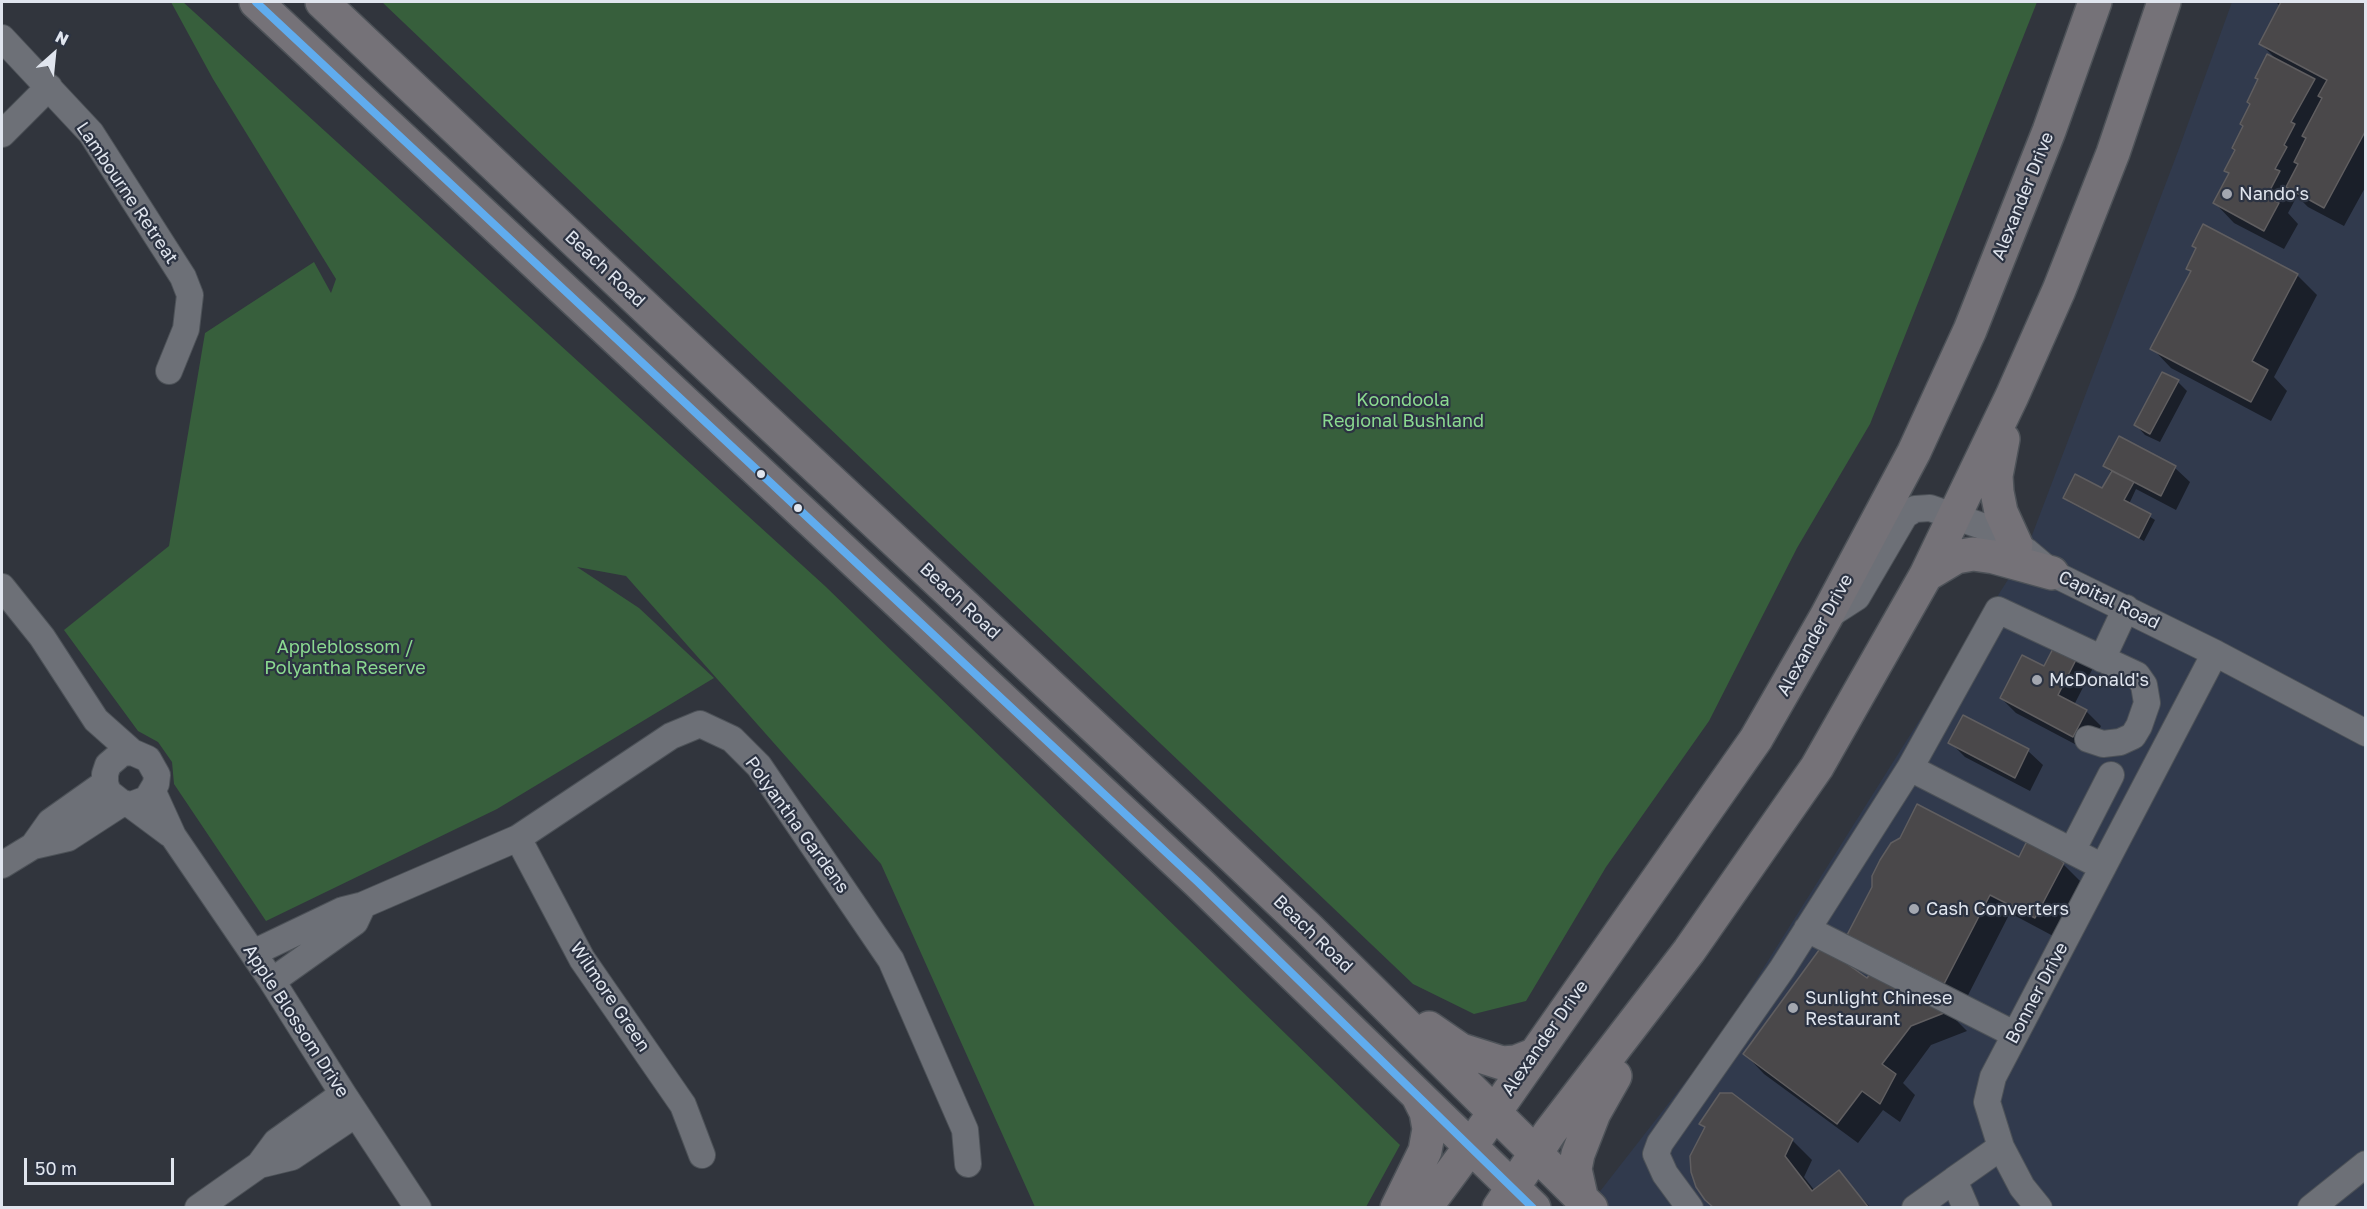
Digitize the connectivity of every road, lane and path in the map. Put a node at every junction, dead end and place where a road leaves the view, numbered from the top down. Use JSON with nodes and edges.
{"nodes":[{"id":1,"x":256,"y":2,"type":"edge"},
{"id":2,"x":322,"y":2,"type":"edge"},
{"id":3,"x":2095,"y":2,"type":"edge"},
{"id":4,"x":2164,"y":2,"type":"edge"},
{"id":5,"x":2,"y":38,"type":"edge"},
{"id":6,"x":49,"y":87,"type":"junction"},
{"id":7,"x":2,"y":134,"type":"edge"},
{"id":8,"x":169,"y":370,"type":"dead end"},
{"id":9,"x":2012,"y":396,"type":"junction"},
{"id":10,"x":1954,"y":517,"type":"junction"},
{"id":11,"x":2016,"y":545,"type":"junction"},
{"id":12,"x":2052,"y":573,"type":"junction"},
{"id":13,"x":1926,"y":575,"type":"junction"},
{"id":14,"x":2,"y":587,"type":"edge"},
{"id":15,"x":2126,"y":608,"type":"junction"},
{"id":16,"x":1826,"y":617,"type":"junction"},
{"id":17,"x":2215,"y":653,"type":"junction"},
{"id":18,"x":2102,"y":659,"type":"junction"},
{"id":19,"x":96,"y":720,"type":"junction"},
{"id":20,"x":2366,"y":733,"type":"edge"},
{"id":21,"x":2088,"y":739,"type":"dead end"},
{"id":22,"x":132,"y":752,"type":"junction"},
{"id":23,"x":1910,"y":768,"type":"junction"},
{"id":24,"x":106,"y":774,"type":"junction"},
{"id":25,"x":2111,"y":775,"type":"dead end"},
{"id":26,"x":153,"y":792,"type":"junction"},
{"id":27,"x":127,"y":804,"type":"junction"},
{"id":28,"x":172,"y":836,"type":"junction"},
{"id":29,"x":518,"y":838,"type":"junction"},
{"id":30,"x":33,"y":846,"type":"junction"},
{"id":31,"x":2072,"y":851,"type":"junction"},
{"id":32,"x":2,"y":865,"type":"edge"},
{"id":33,"x":2103,"y":867,"type":"junction"},
{"id":34,"x":363,"y":905,"type":"junction"},
{"id":35,"x":1308,"y":928,"type":"junction"},
{"id":36,"x":1808,"y":929,"type":"junction"},
{"id":37,"x":1689,"y":951,"type":"junction"},
{"id":38,"x":252,"y":952,"type":"junction"},
{"id":39,"x":272,"y":981,"type":"junction"},
{"id":40,"x":2014,"y":1034,"type":"junction"},
{"id":41,"x":1534,"y":1055,"type":"junction"},
{"id":42,"x":1418,"y":1096,"type":"junction"},
{"id":43,"x":350,"y":1104,"type":"junction"},
{"id":44,"x":1494,"y":1112,"type":"junction"},
{"id":45,"x":1471,"y":1146,"type":"junction"},
{"id":46,"x":2001,"y":1148,"type":"junction"},
{"id":47,"x":1537,"y":1154,"type":"junction"},
{"id":48,"x":702,"y":1155,"type":"dead end"},
{"id":49,"x":968,"y":1164,"type":"dead end"},
{"id":50,"x":2366,"y":1164,"type":"edge"},
{"id":51,"x":1954,"y":1180,"type":"junction"},
{"id":52,"x":1516,"y":1201,"type":"edge"},
{"id":53,"x":1586,"y":1202,"type":"edge"},
{"id":54,"x":198,"y":1208,"type":"edge"},
{"id":55,"x":418,"y":1208,"type":"edge"},
{"id":56,"x":1397,"y":1208,"type":"edge"},
{"id":57,"x":1425,"y":1208,"type":"edge"},
{"id":58,"x":1690,"y":1208,"type":"edge"},
{"id":59,"x":1915,"y":1208,"type":"edge"},
{"id":60,"x":1966,"y":1208,"type":"edge"},
{"id":61,"x":2039,"y":1208,"type":"edge"},
{"id":62,"x":2312,"y":1208,"type":"edge"}],
"edges":[{"from":1,"to":42,"type":"main road"},
{"from":2,"to":35,"type":"main road","name":"Beach Road"},
{"from":3,"to":16,"type":"main road","name":"Alexander Drive"},
{"from":4,"to":9,"type":"main road"},
{"from":5,"to":6,"type":"street","name":"Lambourne Retreat"},
{"from":6,"to":7,"type":"street"},
{"from":6,"to":8,"type":"street","name":"Lambourne Retreat"},
{"from":9,"to":10,"type":"main road"},
{"from":9,"to":11,"type":"main road"},
{"from":10,"to":11,"type":"street","name":"Capital Road"},
{"from":10,"to":13,"type":"main road"},
{"from":10,"to":16,"type":"street","name":"Capital Road"},
{"from":11,"to":12,"type":"street","name":"Capital Road"},
{"from":12,"to":13,"type":"main road"},
{"from":12,"to":15,"type":"street","name":"Capital Road"},
{"from":13,"to":37,"type":"main road"},
{"from":14,"to":19,"type":"street"},
{"from":15,"to":17,"type":"street","name":"Capital Road"},
{"from":15,"to":18,"type":"street"},
{"from":16,"to":41,"type":"main road","name":"Alexander Drive"},
{"from":17,"to":20,"type":"street","name":"Capital Road"},
{"from":17,"to":33,"type":"street","name":"Bonner Drive"},
{"from":18,"to":21,"type":"street"},
{"from":18,"to":23,"type":"street"},
{"from":19,"to":22,"type":"street"},
{"from":19,"to":24,"type":"street"},
{"from":22,"to":24,"type":"street"},
{"from":22,"to":26,"type":"street"},
{"from":23,"to":31,"type":"street"},
{"from":23,"to":36,"type":"street"},
{"from":24,"to":27,"type":"street"},
{"from":24,"to":30,"type":"street"},
{"from":25,"to":31,"type":"street"},
{"from":26,"to":27,"type":"street"},
{"from":26,"to":28,"type":"street","name":"Apple Blossom Drive"},
{"from":27,"to":28,"type":"street","name":"Apple Blossom Drive"},
{"from":27,"to":30,"type":"street"},
{"from":28,"to":38,"type":"street","name":"Apple Blossom Drive"},
{"from":29,"to":34,"type":"street","name":"Polyantha Gardens"},
{"from":29,"to":48,"type":"street","name":"Wilmore Green"},
{"from":29,"to":49,"type":"street","name":"Polyantha Gardens"},
{"from":30,"to":32,"type":"street"},
{"from":31,"to":33,"type":"street"},
{"from":33,"to":40,"type":"street","name":"Bonner Drive"},
{"from":34,"to":38,"type":"street","name":"Polyantha Gardens"},
{"from":34,"to":39,"type":"street"},
{"from":35,"to":41,"type":"main road"},
{"from":35,"to":44,"type":"main road","name":"Beach Road"},
{"from":36,"to":40,"type":"street"},
{"from":36,"to":58,"type":"street"},
{"from":37,"to":47,"type":"main road"},
{"from":37,"to":53,"type":"main road"},
{"from":38,"to":39,"type":"street","name":"Apple Blossom Drive"},
{"from":39,"to":43,"type":"street","name":"Apple Blossom Drive"},
{"from":40,"to":46,"type":"street","name":"Bonner Drive"},
{"from":41,"to":44,"type":"main road","name":"Alexander Drive"},
{"from":42,"to":45,"type":"main road"},
{"from":42,"to":56,"type":"main road"},
{"from":43,"to":54,"type":"street"},
{"from":43,"to":55,"type":"street","name":"Apple Blossom Drive"},
{"from":44,"to":45,"type":"main road","name":"Alexander Drive"},
{"from":44,"to":47,"type":"main road","name":"Beach Road"},
{"from":45,"to":52,"type":"main road"},
{"from":45,"to":57,"type":"main road","name":"Alexander Drive"},
{"from":46,"to":51,"type":"street"},
{"from":46,"to":61,"type":"street","name":"Bonner Drive"},
{"from":47,"to":52,"type":"main road"},
{"from":47,"to":53,"type":"main road","name":"Beach Road"},
{"from":50,"to":62,"type":"street"},
{"from":51,"to":59,"type":"street"},
{"from":51,"to":60,"type":"street"}]}
